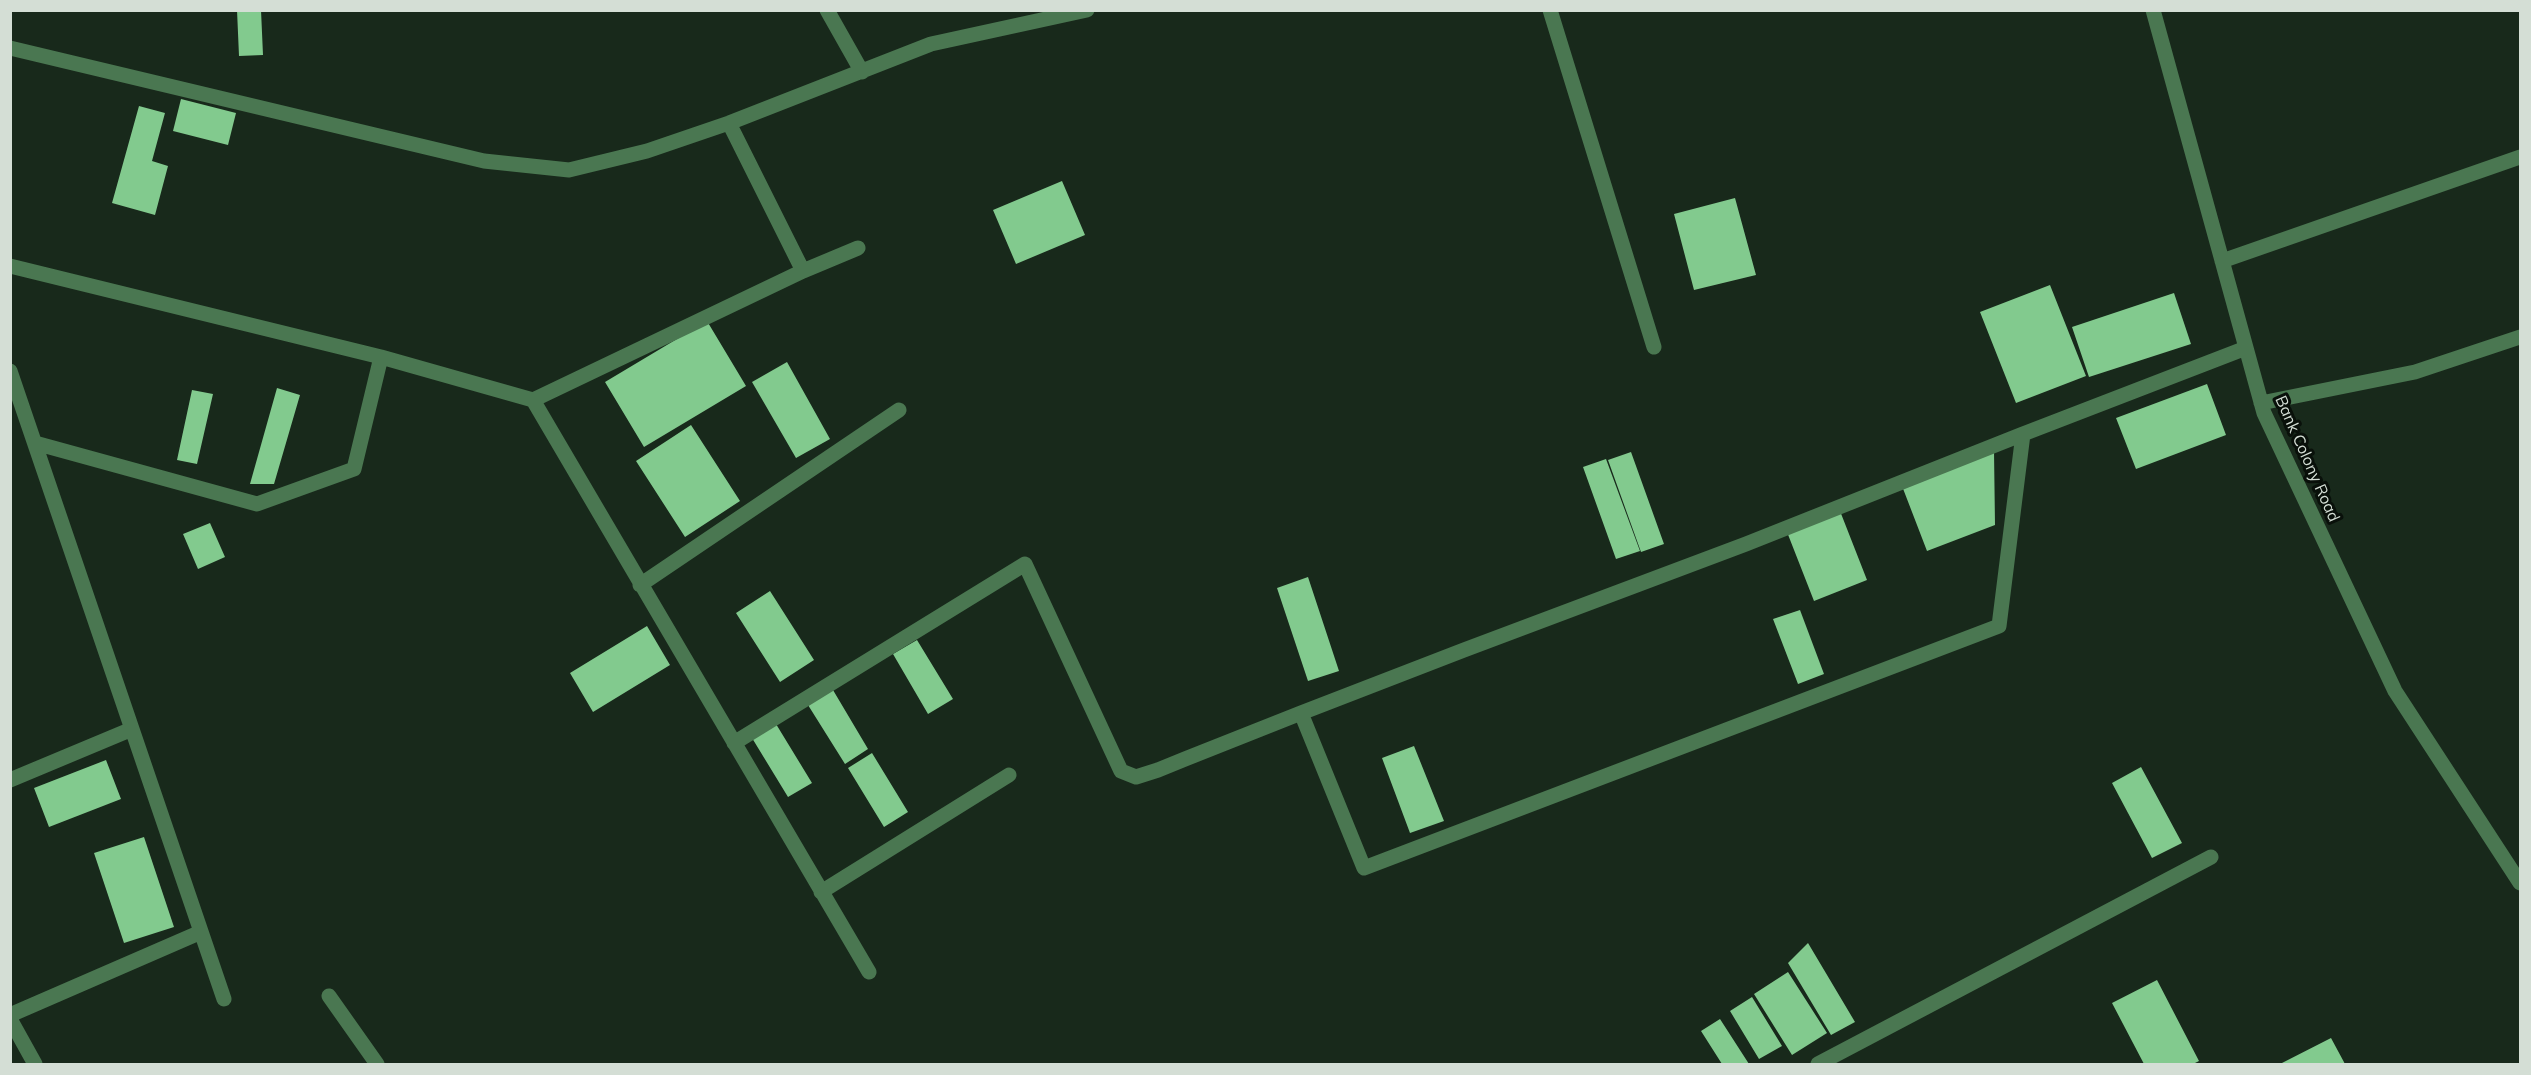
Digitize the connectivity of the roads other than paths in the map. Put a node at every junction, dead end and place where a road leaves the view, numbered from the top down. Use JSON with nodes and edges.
{"nodes":[{"id":1,"x":827,"y":10,"type":"edge"},
{"id":2,"x":1087,"y":10,"type":"edge"},
{"id":3,"x":1550,"y":10,"type":"edge"},
{"id":4,"x":2153,"y":10,"type":"edge"},
{"id":5,"x":10,"y":48,"type":"edge"},
{"id":6,"x":861,"y":72,"type":"junction"},
{"id":7,"x":729,"y":123,"type":"junction"},
{"id":8,"x":2520,"y":157,"type":"edge"},
{"id":9,"x":858,"y":248,"type":"dead end"},
{"id":10,"x":2222,"y":261,"type":"junction"},
{"id":11,"x":10,"y":266,"type":"edge"},
{"id":12,"x":803,"y":271,"type":"junction"},
{"id":13,"x":2520,"y":337,"type":"edge"},
{"id":14,"x":1654,"y":347,"type":"dead end"},
{"id":15,"x":2246,"y":348,"type":"junction"},
{"id":16,"x":381,"y":357,"type":"junction"},
{"id":17,"x":10,"y":371,"type":"edge"},
{"id":18,"x":533,"y":400,"type":"junction"},
{"id":19,"x":2261,"y":403,"type":"junction"},
{"id":20,"x":899,"y":410,"type":"dead end"},
{"id":21,"x":2023,"y":434,"type":"junction"},
{"id":22,"x":35,"y":443,"type":"junction"},
{"id":23,"x":640,"y":585,"type":"junction"},
{"id":24,"x":1301,"y":713,"type":"junction"},
{"id":25,"x":132,"y":729,"type":"junction"},
{"id":26,"x":734,"y":743,"type":"junction"},
{"id":27,"x":1008,"y":775,"type":"dead end"},
{"id":28,"x":10,"y":780,"type":"edge"},
{"id":29,"x":2211,"y":857,"type":"dead end"},
{"id":30,"x":2520,"y":883,"type":"edge"},
{"id":31,"x":822,"y":892,"type":"junction"},
{"id":32,"x":201,"y":932,"type":"junction"},
{"id":33,"x":869,"y":972,"type":"dead end"},
{"id":34,"x":329,"y":996,"type":"dead end"},
{"id":35,"x":224,"y":999,"type":"dead end"},
{"id":36,"x":10,"y":1017,"type":"edge"},
{"id":37,"x":35,"y":1065,"type":"edge"},
{"id":38,"x":377,"y":1065,"type":"edge"},
{"id":39,"x":1818,"y":1065,"type":"edge"}],
"edges":[{"from":1,"to":6,"type":"street"},
{"from":2,"to":6,"type":"street"},
{"from":3,"to":14,"type":"street"},
{"from":4,"to":10,"type":"street","name":"Bank Colony Road"},
{"from":5,"to":7,"type":"street"},
{"from":6,"to":7,"type":"street"},
{"from":7,"to":12,"type":"street"},
{"from":8,"to":10,"type":"street"},
{"from":9,"to":12,"type":"street"},
{"from":10,"to":15,"type":"street","name":"Bank Colony Road"},
{"from":11,"to":16,"type":"street"},
{"from":12,"to":18,"type":"street"},
{"from":13,"to":19,"type":"street"},
{"from":15,"to":19,"type":"street","name":"Bank Colony Road"},
{"from":15,"to":21,"type":"street"},
{"from":16,"to":18,"type":"street"},
{"from":16,"to":22,"type":"street"},
{"from":17,"to":22,"type":"street"},
{"from":18,"to":23,"type":"street"},
{"from":19,"to":30,"type":"street","name":"Bank Colony Road"},
{"from":20,"to":23,"type":"street"},
{"from":21,"to":24,"type":"street"},
{"from":21,"to":24,"type":"street"},
{"from":22,"to":25,"type":"street"},
{"from":23,"to":26,"type":"street"},
{"from":24,"to":26,"type":"street"},
{"from":25,"to":28,"type":"street"},
{"from":25,"to":32,"type":"street"},
{"from":26,"to":31,"type":"street"},
{"from":27,"to":31,"type":"street"},
{"from":29,"to":39,"type":"street"},
{"from":31,"to":33,"type":"street"},
{"from":32,"to":35,"type":"street"},
{"from":32,"to":36,"type":"street"},
{"from":34,"to":38,"type":"street"},
{"from":36,"to":37,"type":"street"}]}
